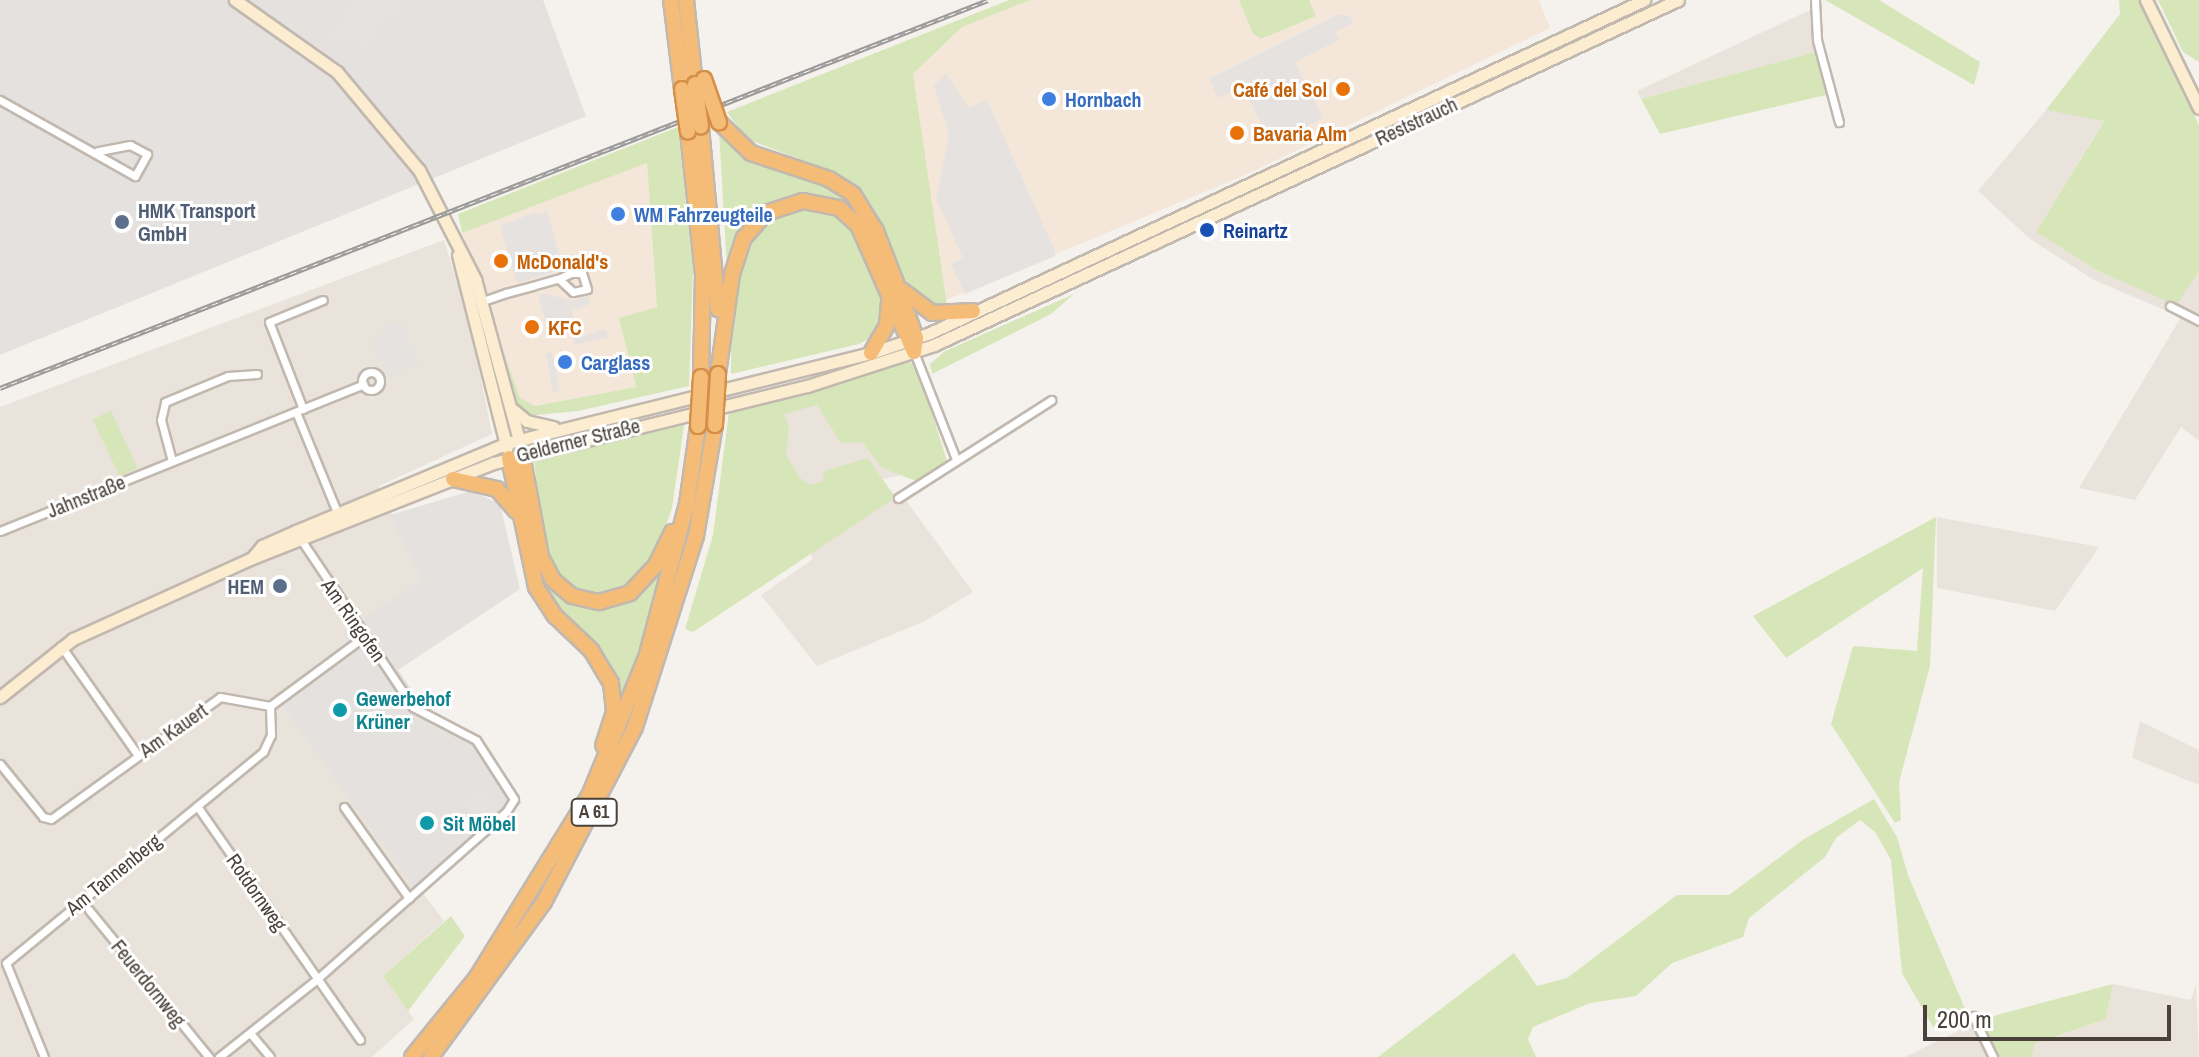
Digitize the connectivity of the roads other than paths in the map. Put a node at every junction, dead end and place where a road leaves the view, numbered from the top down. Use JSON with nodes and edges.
{"nodes":[{"id":1,"x":235,"y":0,"type":"edge"},
{"id":2,"x":671,"y":0,"type":"edge"},
{"id":3,"x":686,"y":0,"type":"edge"},
{"id":4,"x":1644,"y":0,"type":"edge"},
{"id":5,"x":1678,"y":0,"type":"edge"},
{"id":6,"x":1815,"y":0,"type":"edge"},
{"id":7,"x":2146,"y":0,"type":"edge"},
{"id":8,"x":694,"y":84,"type":"junction"},
{"id":9,"x":0,"y":100,"type":"edge"},
{"id":10,"x":2199,"y":108,"type":"edge"},
{"id":11,"x":1839,"y":122,"type":"dead end"},
{"id":12,"x":695,"y":130,"type":"junction"},
{"id":13,"x":98,"y":151,"type":"junction"},
{"id":14,"x":1150,"y":228,"type":"junction"},
{"id":15,"x":1155,"y":243,"type":"junction"},
{"id":16,"x":558,"y":279,"type":"dead end"},
{"id":17,"x":895,"y":280,"type":"junction"},
{"id":18,"x":890,"y":297,"type":"junction"},
{"id":19,"x":323,"y":300,"type":"dead end"},
{"id":20,"x":478,"y":302,"type":"junction"},
{"id":21,"x":2170,"y":306,"type":"dead end"},
{"id":22,"x":973,"y":311,"type":"junction"},
{"id":23,"x":2199,"y":321,"type":"edge"},
{"id":24,"x":912,"y":344,"type":"junction"},
{"id":25,"x":871,"y":353,"type":"junction"},
{"id":26,"x":257,"y":374,"type":"dead end"},
{"id":27,"x":718,"y":374,"type":"junction"},
{"id":28,"x":363,"y":384,"type":"dead end"},
{"id":29,"x":1051,"y":400,"type":"dead end"},
{"id":30,"x":511,"y":408,"type":"junction"},
{"id":31,"x":299,"y":411,"type":"junction"},
{"id":32,"x":565,"y":427,"type":"junction"},
{"id":33,"x":514,"y":449,"type":"junction"},
{"id":34,"x":956,"y":459,"type":"junction"},
{"id":35,"x":172,"y":461,"type":"junction"},
{"id":36,"x":453,"y":479,"type":"junction"},
{"id":37,"x":898,"y":498,"type":"dead end"},
{"id":38,"x":687,"y":504,"type":"junction"},
{"id":39,"x":519,"y":518,"type":"junction"},
{"id":40,"x":340,"y":519,"type":"junction"},
{"id":41,"x":0,"y":531,"type":"edge"},
{"id":42,"x":299,"y":536,"type":"junction"},
{"id":43,"x":365,"y":636,"type":"junction"},
{"id":44,"x":61,"y":646,"type":"junction"},
{"id":45,"x":0,"y":697,"type":"edge"},
{"id":46,"x":270,"y":706,"type":"junction"},
{"id":47,"x":137,"y":754,"type":"junction"},
{"id":48,"x":0,"y":764,"type":"edge"},
{"id":49,"x":589,"y":796,"type":"junction"},
{"id":50,"x":197,"y":806,"type":"junction"},
{"id":51,"x":344,"y":807,"type":"dead end"},
{"id":52,"x":409,"y":898,"type":"junction"},
{"id":53,"x":89,"y":910,"type":"dead end"},
{"id":54,"x":317,"y":979,"type":"junction"},
{"id":55,"x":1973,"y":1016,"type":"dead end"},
{"id":56,"x":250,"y":1033,"type":"junction"},
{"id":57,"x":360,"y":1040,"type":"dead end"},
{"id":58,"x":44,"y":1057,"type":"edge"},
{"id":59,"x":209,"y":1057,"type":"edge"},
{"id":60,"x":219,"y":1057,"type":"edge"},
{"id":61,"x":270,"y":1057,"type":"edge"},
{"id":62,"x":412,"y":1057,"type":"edge"},
{"id":63,"x":431,"y":1057,"type":"edge"},
{"id":64,"x":1993,"y":1057,"type":"edge"}],
"edges":[{"from":1,"to":20,"type":"main road"},
{"from":2,"to":8,"type":"highway","number":"A 61"},
{"from":3,"to":8,"type":"highway","number":"A 61"},
{"from":4,"to":14,"type":"main road","name":"Reststrauch"},
{"from":5,"to":15,"type":"main road","name":"Reststrauch"},
{"from":6,"to":11,"type":"street"},
{"from":7,"to":10,"type":"main road"},
{"from":8,"to":12,"type":"highway","number":"A 61","bridge":true},
{"from":8,"to":17,"type":"highway","bridge":true},
{"from":9,"to":13,"type":"street"},
{"from":12,"to":27,"type":"highway","number":"A 61"},
{"from":12,"to":38,"type":"highway","number":"A 61","bridge":true},
{"from":13,"to":13,"type":"street"},
{"from":14,"to":15,"type":"street"},
{"from":14,"to":22,"type":"main road","name":"Reststrauch"},
{"from":15,"to":24,"type":"main road","name":"Reststrauch"},
{"from":16,"to":20,"type":"street"},
{"from":17,"to":22,"type":"highway"},
{"from":17,"to":24,"type":"highway"},
{"from":18,"to":24,"type":"highway"},
{"from":18,"to":25,"type":"highway"},
{"from":18,"to":27,"type":"highway"},
{"from":19,"to":31,"type":"street"},
{"from":20,"to":30,"type":"main road"},
{"from":20,"to":33,"type":"main road"},
{"from":21,"to":23,"type":"street"},
{"from":22,"to":24,"type":"main road","name":"Reststrauch"},
{"from":24,"to":25,"type":"main road","name":"Gelderner Straße"},
{"from":24,"to":33,"type":"main road","name":"Gelderner Straße"},
{"from":24,"to":34,"type":"street"},
{"from":25,"to":32,"type":"main road","name":"Gelderner Straße"},
{"from":26,"to":35,"type":"street"},
{"from":27,"to":63,"type":"highway","number":"A 61","bridge":true},
{"from":28,"to":31,"type":"street","name":"Jahnstraße"},
{"from":29,"to":34,"type":"street"},
{"from":30,"to":32,"type":"main road"},
{"from":30,"to":33,"type":"main road"},
{"from":31,"to":35,"type":"street","name":"Jahnstraße"},
{"from":31,"to":40,"type":"street"},
{"from":32,"to":33,"type":"main road","name":"Gelderner Straße"},
{"from":33,"to":36,"type":"main road","name":"Gelderner Straße"},
{"from":33,"to":38,"type":"highway"},
{"from":33,"to":39,"type":"highway"},
{"from":33,"to":40,"type":"main road","name":"Gelderner Straße"},
{"from":34,"to":37,"type":"street"},
{"from":35,"to":41,"type":"street","name":"Jahnstraße"},
{"from":36,"to":39,"type":"highway"},
{"from":36,"to":40,"type":"main road","name":"Gelderner Straße"},
{"from":38,"to":49,"type":"highway","number":"A 61"},
{"from":39,"to":49,"type":"highway"},
{"from":40,"to":42,"type":"main road","name":"Gelderner Straße"},
{"from":42,"to":43,"type":"street","name":"Am Ringofen"},
{"from":42,"to":44,"type":"main road","name":"Gelderner Straße"},
{"from":43,"to":46,"type":"street"},
{"from":43,"to":52,"type":"street","name":"Am Ringofen"},
{"from":44,"to":45,"type":"main road","name":"Gelderner Straße"},
{"from":44,"to":47,"type":"street"},
{"from":46,"to":47,"type":"street","name":"Am Kauert"},
{"from":46,"to":50,"type":"street","name":"Am Tannenberg"},
{"from":47,"to":48,"type":"street","name":"Am Kauert"},
{"from":49,"to":62,"type":"highway","number":"A 61"},
{"from":50,"to":54,"type":"street","name":"Rotdornweg"},
{"from":50,"to":58,"type":"street","name":"Am Tannenberg"},
{"from":51,"to":52,"type":"street"},
{"from":52,"to":54,"type":"street"},
{"from":53,"to":59,"type":"street","name":"Feuerdornweg"},
{"from":54,"to":56,"type":"street"},
{"from":54,"to":57,"type":"street","name":"Rotdornweg"},
{"from":55,"to":64,"type":"street"},
{"from":56,"to":60,"type":"street"},
{"from":56,"to":61,"type":"street"}]}
